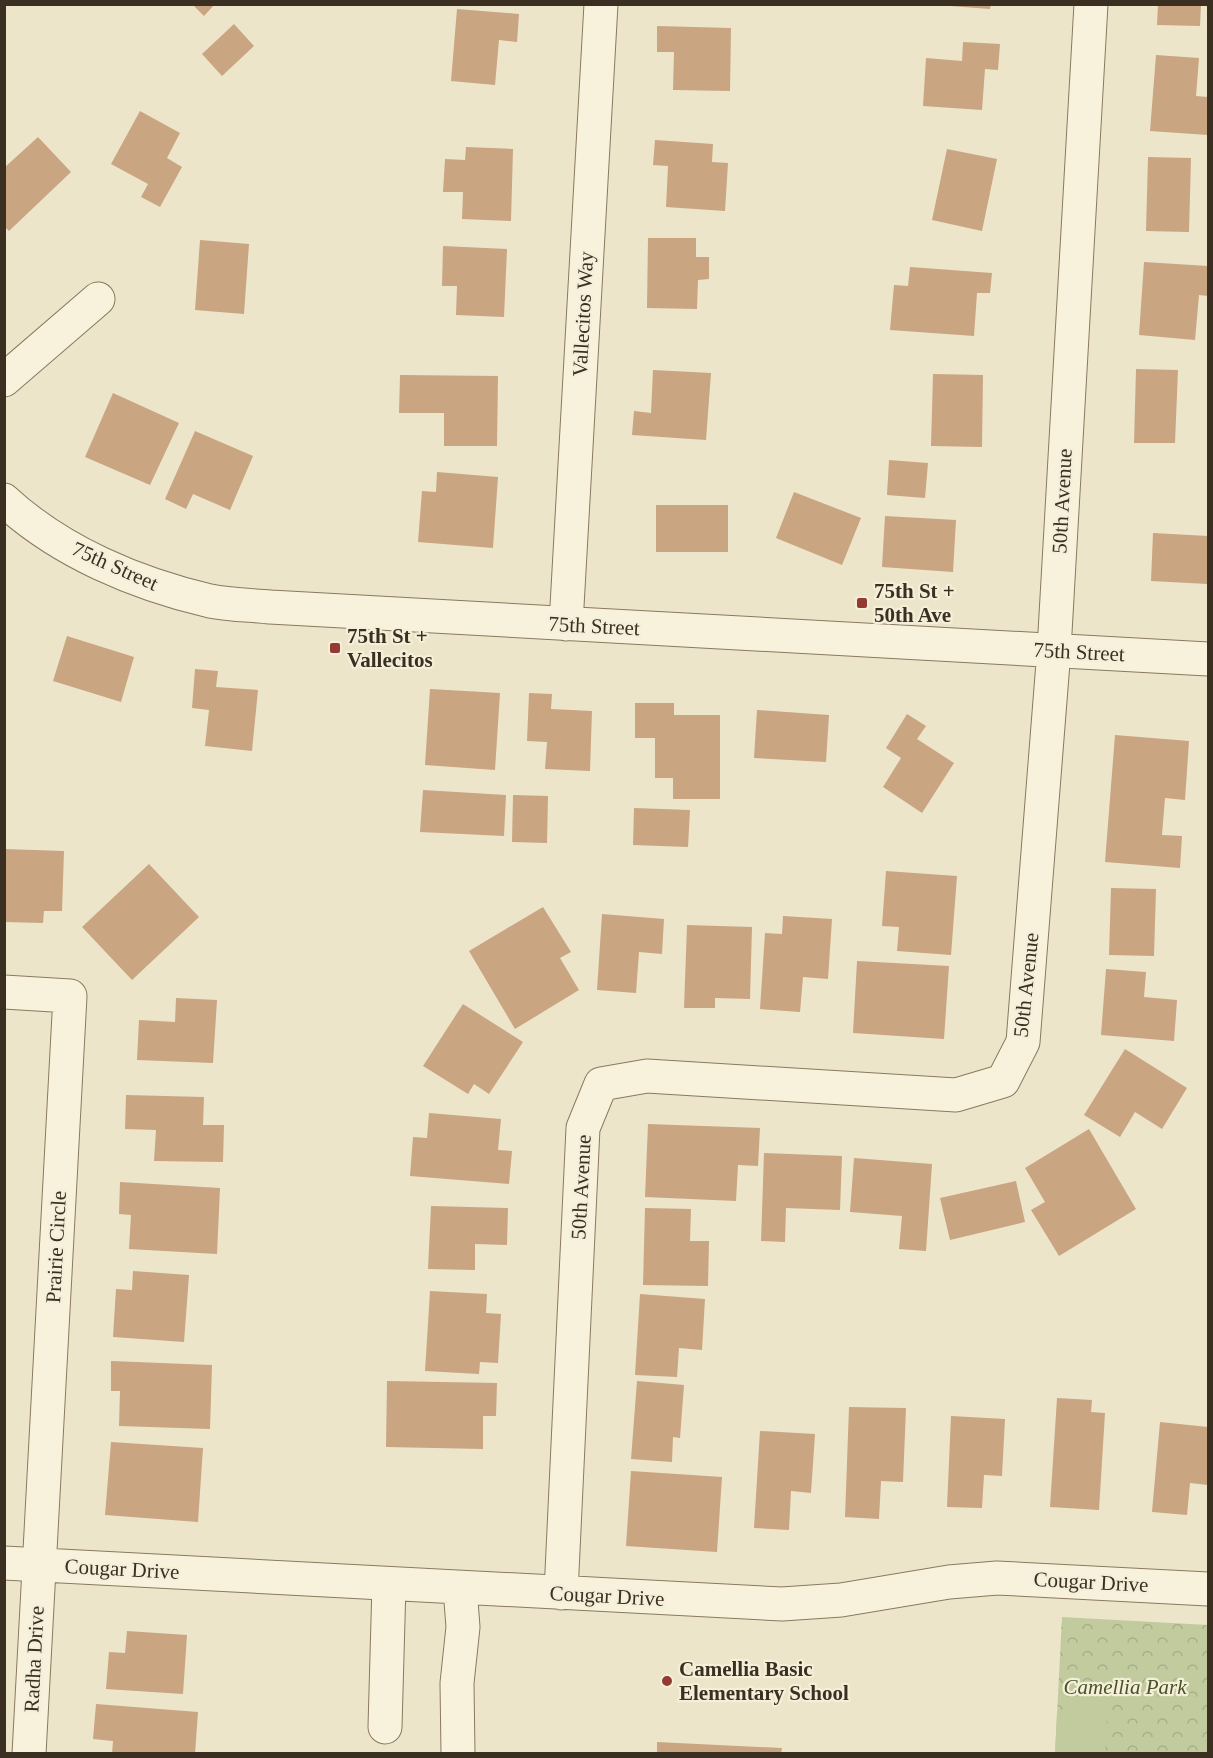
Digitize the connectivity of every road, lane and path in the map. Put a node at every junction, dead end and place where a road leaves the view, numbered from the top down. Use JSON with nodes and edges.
{"nodes":[{"id":1,"x":601,"y":4,"type":"edge"},
{"id":2,"x":1091,"y":4,"type":"edge"},
{"id":3,"x":98,"y":298,"type":"dead end"},
{"id":4,"x":4,"y":380,"type":"edge"},
{"id":5,"x":4,"y":500,"type":"edge"},
{"id":6,"x":566,"y":624,"type":"junction"},
{"id":7,"x":1054,"y":651,"type":"junction"},
{"id":8,"x":1209,"y":659,"type":"edge"},
{"id":9,"x":4,"y":992,"type":"edge"},
{"id":10,"x":4,"y":1563,"type":"edge"},
{"id":11,"x":39,"y":1565,"type":"junction"},
{"id":12,"x":389,"y":1584,"type":"junction"},
{"id":13,"x":460,"y":1588,"type":"junction"},
{"id":14,"x":1209,"y":1589,"type":"edge"},
{"id":15,"x":561,"y":1593,"type":"junction"},
{"id":16,"x":385,"y":1727,"type":"dead end"},
{"id":17,"x":28,"y":1754,"type":"edge"},
{"id":18,"x":458,"y":1754,"type":"edge"}],
"edges":[{"from":1,"to":6,"type":"street","name":"Vallecitos Way"},
{"from":2,"to":7,"type":"street","name":"50th Avenue"},
{"from":3,"to":4,"type":"street"},
{"from":5,"to":6,"type":"street","name":"75th Street"},
{"from":6,"to":7,"type":"street","name":"75th Street"},
{"from":7,"to":8,"type":"street","name":"75th Street"},
{"from":7,"to":15,"type":"street","name":"50th Avenue"},
{"from":9,"to":11,"type":"street","name":"Prairie Circle"},
{"from":10,"to":11,"type":"street","name":"Cougar Drive"},
{"from":11,"to":12,"type":"street","name":"Cougar Drive"},
{"from":11,"to":17,"type":"street","name":"Radha Drive"},
{"from":12,"to":13,"type":"street","name":"Cougar Drive"},
{"from":12,"to":16,"type":"street"},
{"from":13,"to":15,"type":"street","name":"Cougar Drive"},
{"from":13,"to":18,"type":"street"},
{"from":14,"to":15,"type":"street","name":"Cougar Drive"}]}
